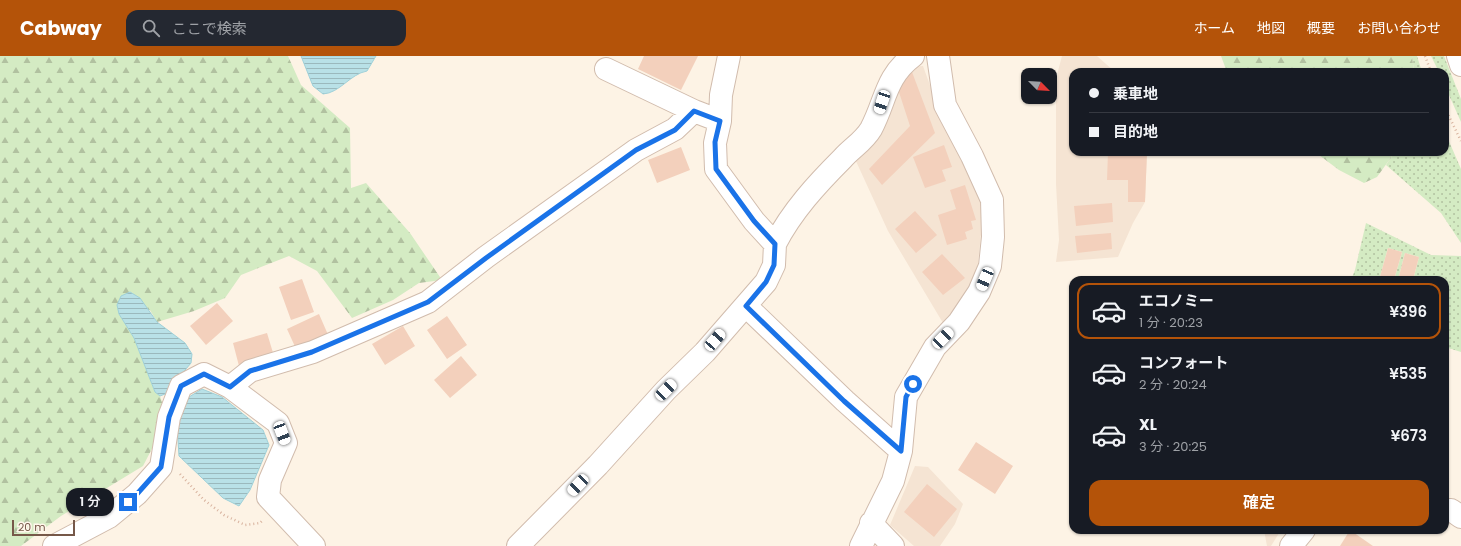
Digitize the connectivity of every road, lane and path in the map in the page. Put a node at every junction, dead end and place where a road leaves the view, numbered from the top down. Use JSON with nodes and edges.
{"nodes":[{"id":1,"x":729,"y":56,"type":"edge"},
{"id":2,"x":913,"y":56,"type":"edge"},
{"id":3,"x":938,"y":56,"type":"edge"},
{"id":4,"x":1425,"y":56,"type":"edge"},
{"id":5,"x":1458,"y":56,"type":"edge"},
{"id":6,"x":1461,"y":65,"type":"edge"},
{"id":7,"x":1430,"y":68,"type":"edge"},
{"id":8,"x":606,"y":69,"type":"dead end"},
{"id":9,"x":694,"y":111,"type":"junction"},
{"id":10,"x":1449,"y":116,"type":"edge"},
{"id":11,"x":720,"y":121,"type":"junction"},
{"id":12,"x":1461,"y":140,"type":"edge"},
{"id":13,"x":775,"y":244,"type":"junction"},
{"id":14,"x":746,"y":306,"type":"junction"},
{"id":15,"x":230,"y":387,"type":"junction"},
{"id":16,"x":901,"y":451,"type":"junction"},
{"id":17,"x":161,"y":467,"type":"junction"},
{"id":18,"x":274,"y":504,"type":"junction"},
{"id":19,"x":1449,"y":510,"type":"edge"},
{"id":20,"x":1461,"y":517,"type":"edge"},
{"id":21,"x":871,"y":523,"type":"junction"},
{"id":22,"x":1301,"y":534,"type":"edge"},
{"id":23,"x":54,"y":546,"type":"edge"},
{"id":24,"x":314,"y":546,"type":"edge"},
{"id":25,"x":518,"y":546,"type":"edge"},
{"id":26,"x":860,"y":546,"type":"edge"},
{"id":27,"x":893,"y":546,"type":"edge"},
{"id":28,"x":1291,"y":546,"type":"edge"}],
"edges":[{"from":1,"to":11,"type":"street"},
{"from":2,"to":13,"type":"street"},
{"from":3,"to":16,"type":"street"},
{"from":4,"to":7,"type":"path"},
{"from":5,"to":6,"type":"street"},
{"from":8,"to":9,"type":"street"},
{"from":9,"to":11,"type":"street"},
{"from":9,"to":15,"type":"street"},
{"from":10,"to":12,"type":"path"},
{"from":11,"to":13,"type":"street"},
{"from":13,"to":14,"type":"street"},
{"from":14,"to":16,"type":"street"},
{"from":14,"to":25,"type":"street"},
{"from":15,"to":17,"type":"street"},
{"from":15,"to":18,"type":"street"},
{"from":16,"to":21,"type":"street"},
{"from":17,"to":18,"type":"path"},
{"from":17,"to":23,"type":"street"},
{"from":18,"to":24,"type":"street"},
{"from":19,"to":20,"type":"street"},
{"from":21,"to":26,"type":"street"},
{"from":21,"to":27,"type":"street"},
{"from":22,"to":28,"type":"street"}]}
